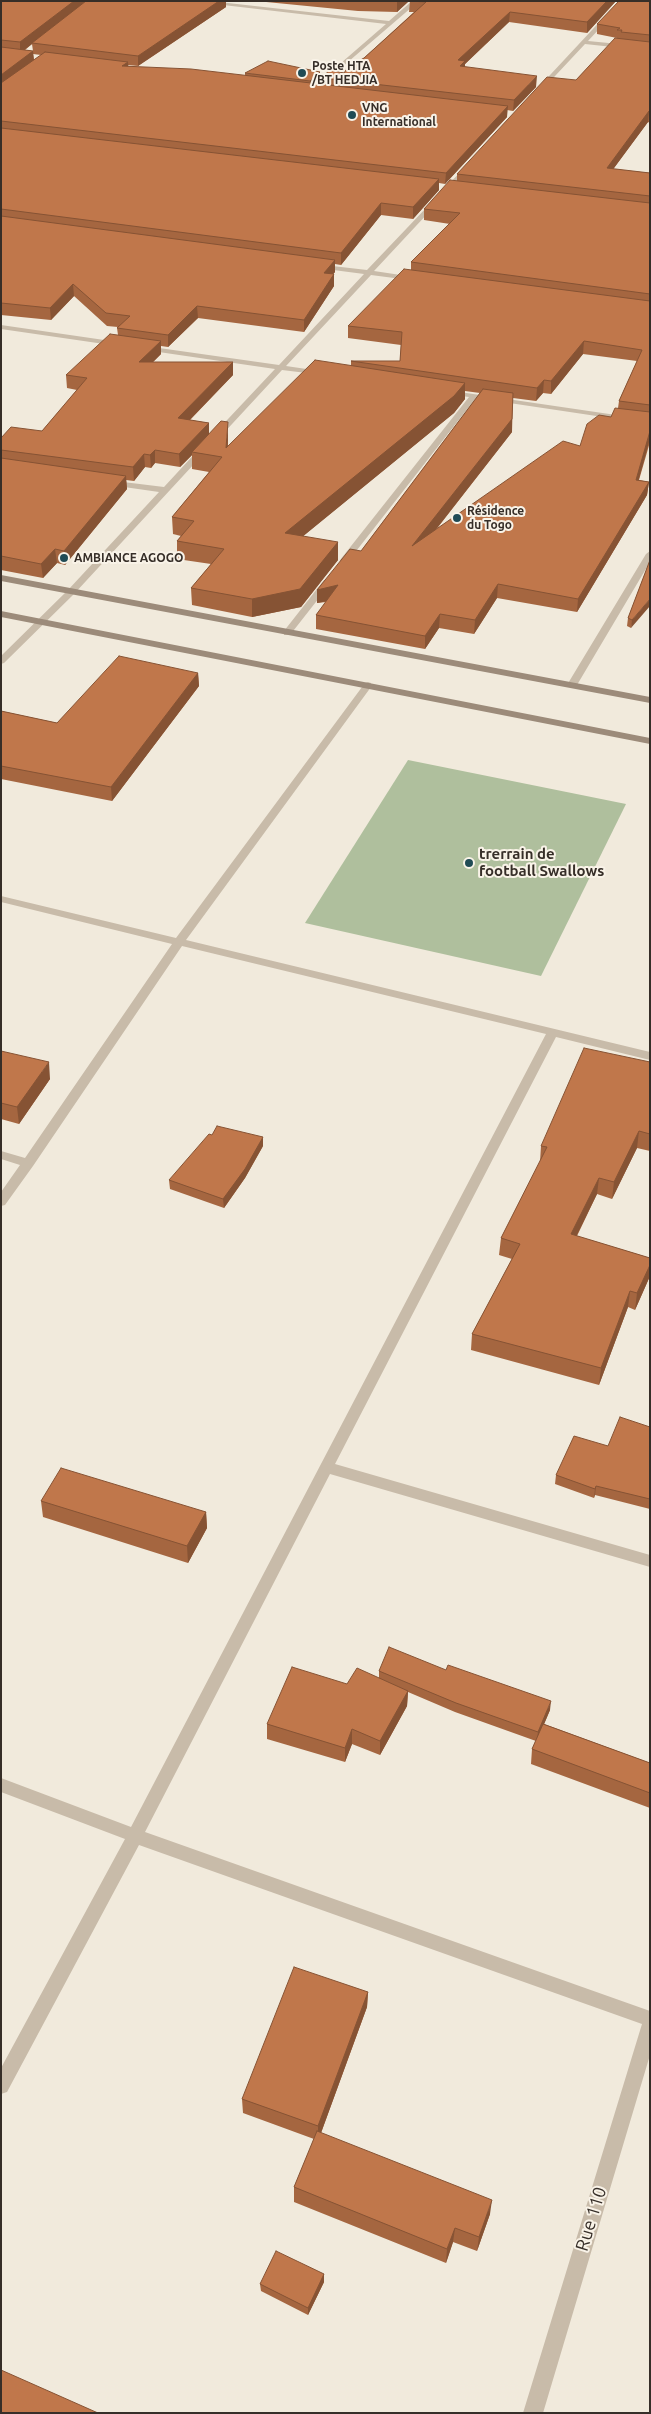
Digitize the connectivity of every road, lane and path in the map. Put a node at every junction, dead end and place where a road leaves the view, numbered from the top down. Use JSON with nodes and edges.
{"nodes":[{"id":1,"x":192,"y":1,"type":"edge"},
{"id":2,"x":416,"y":1,"type":"edge"},
{"id":3,"x":622,"y":1,"type":"edge"},
{"id":4,"x":391,"y":22,"type":"junction"},
{"id":5,"x":584,"y":42,"type":"junction"},
{"id":6,"x":650,"y":49,"type":"edge"},
{"id":7,"x":303,"y":89,"type":"edge"},
{"id":8,"x":313,"y":90,"type":"junction"},
{"id":9,"x":322,"y":92,"type":"edge"},
{"id":10,"x":534,"y":95,"type":"edge"},
{"id":11,"x":475,"y":159,"type":"edge"},
{"id":12,"x":439,"y":188,"type":"edge"},
{"id":13,"x":448,"y":189,"type":"junction"},
{"id":14,"x":458,"y":190,"type":"edge"},
{"id":15,"x":312,"y":265,"type":"edge"},
{"id":16,"x":370,"y":273,"type":"junction"},
{"id":17,"x":418,"y":279,"type":"edge"},
{"id":18,"x":1,"y":327,"type":"edge"},
{"id":19,"x":127,"y":345,"type":"edge"},
{"id":20,"x":136,"y":346,"type":"edge"},
{"id":21,"x":282,"y":368,"type":"junction"},
{"id":22,"x":330,"y":375,"type":"edge"},
{"id":23,"x":436,"y":390,"type":"edge"},
{"id":24,"x":474,"y":396,"type":"junction"},
{"id":25,"x":650,"y":422,"type":"edge"},
{"id":26,"x":97,"y":480,"type":"edge"},
{"id":27,"x":164,"y":490,"type":"junction"},
{"id":28,"x":650,"y":554,"type":"edge"},
{"id":29,"x":1,"y":578,"type":"edge"},
{"id":30,"x":71,"y":592,"type":"junction"},
{"id":31,"x":1,"y":614,"type":"edge"},
{"id":32,"x":40,"y":622,"type":"junction"},
{"id":33,"x":287,"y":633,"type":"junction"},
{"id":34,"x":1,"y":662,"type":"edge"},
{"id":35,"x":368,"y":685,"type":"junction"},
{"id":36,"x":572,"y":685,"type":"junction"},
{"id":37,"x":650,"y":700,"type":"edge"},
{"id":38,"x":650,"y":740,"type":"edge"},
{"id":39,"x":1,"y":899,"type":"edge"},
{"id":40,"x":178,"y":942,"type":"junction"},
{"id":41,"x":552,"y":1033,"type":"junction"},
{"id":42,"x":650,"y":1056,"type":"edge"},
{"id":43,"x":1,"y":1155,"type":"edge"},
{"id":44,"x":29,"y":1163,"type":"junction"},
{"id":45,"x":1,"y":1202,"type":"edge"},
{"id":46,"x":325,"y":1467,"type":"junction"},
{"id":47,"x":650,"y":1561,"type":"edge"},
{"id":48,"x":1,"y":1785,"type":"edge"},
{"id":49,"x":135,"y":1836,"type":"junction"},
{"id":50,"x":650,"y":2019,"type":"edge"},
{"id":51,"x":650,"y":2026,"type":"edge"},
{"id":52,"x":1,"y":2086,"type":"edge"},
{"id":53,"x":533,"y":2413,"type":"edge"}],
"edges":[{"from":1,"to":4,"type":"street"},
{"from":2,"to":4,"type":"street"},
{"from":3,"to":5,"type":"street"},
{"from":4,"to":8,"type":"street"},
{"from":5,"to":6,"type":"street"},
{"from":5,"to":10,"type":"street"},
{"from":7,"to":8,"type":"street"},
{"from":8,"to":9,"type":"street"},
{"from":11,"to":13,"type":"street"},
{"from":12,"to":13,"type":"street"},
{"from":13,"to":14,"type":"street"},
{"from":13,"to":16,"type":"street"},
{"from":15,"to":16,"type":"street"},
{"from":16,"to":17,"type":"street"},
{"from":16,"to":21,"type":"street"},
{"from":18,"to":19,"type":"street"},
{"from":20,"to":21,"type":"street"},
{"from":21,"to":22,"type":"street"},
{"from":21,"to":27,"type":"street"},
{"from":23,"to":24,"type":"street"},
{"from":24,"to":25,"type":"street"},
{"from":24,"to":33,"type":"street"},
{"from":26,"to":27,"type":"street"},
{"from":27,"to":30,"type":"street"},
{"from":28,"to":36,"type":"street"},
{"from":29,"to":30,"type":"main road"},
{"from":30,"to":32,"type":"street"},
{"from":30,"to":33,"type":"main road"},
{"from":31,"to":32,"type":"main road"},
{"from":32,"to":34,"type":"street"},
{"from":32,"to":35,"type":"main road"},
{"from":33,"to":36,"type":"main road"},
{"from":35,"to":38,"type":"main road"},
{"from":35,"to":40,"type":"street"},
{"from":36,"to":37,"type":"main road"},
{"from":39,"to":40,"type":"street"},
{"from":40,"to":41,"type":"street"},
{"from":40,"to":44,"type":"street"},
{"from":41,"to":42,"type":"street"},
{"from":41,"to":46,"type":"street"},
{"from":43,"to":44,"type":"street"},
{"from":44,"to":45,"type":"street"},
{"from":46,"to":47,"type":"street"},
{"from":46,"to":49,"type":"street"},
{"from":48,"to":49,"type":"street"},
{"from":49,"to":50,"type":"street"},
{"from":49,"to":52,"type":"street"},
{"from":51,"to":53,"type":"street","name":"Rue 110"}]}
